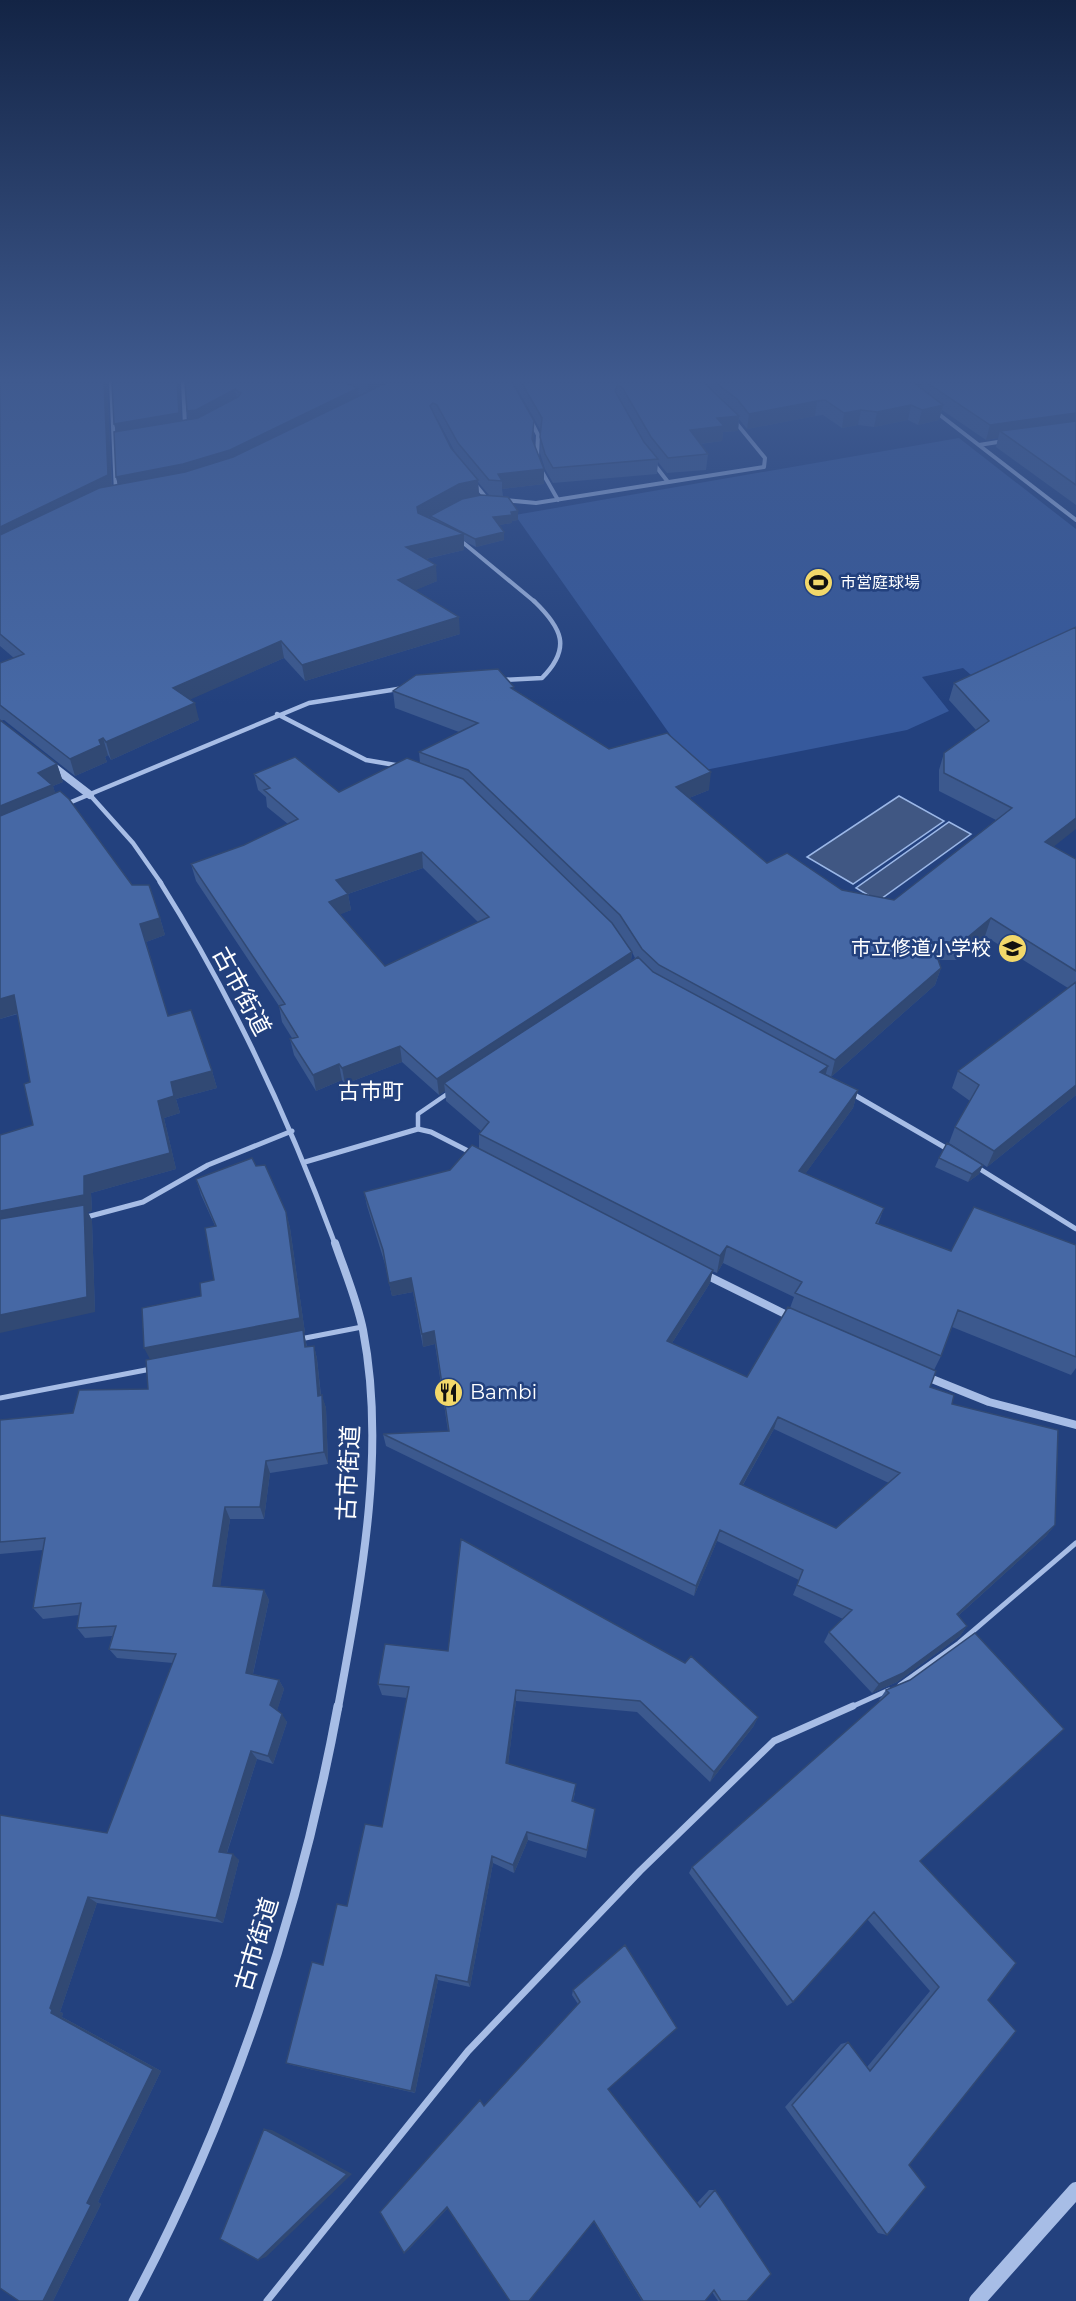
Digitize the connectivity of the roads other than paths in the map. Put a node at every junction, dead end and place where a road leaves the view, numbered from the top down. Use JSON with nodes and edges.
{"nodes":[{"id":1,"x":116,"y":489,"type":"edge"},
{"id":2,"x":480,"y":489,"type":"edge"},
{"id":3,"x":552,"y":489,"type":"edge"},
{"id":4,"x":623,"y":489,"type":"edge"},
{"id":5,"x":1036,"y":489,"type":"edge"},
{"id":6,"x":110,"y":496,"type":"edge"},
{"id":7,"x":481,"y":499,"type":"edge"},
{"id":8,"x":488,"y":499,"type":"junction"},
{"id":9,"x":494,"y":499,"type":"edge"},
{"id":10,"x":500,"y":500,"type":"edge"},
{"id":11,"x":558,"y":500,"type":"junction"},
{"id":12,"x":1076,"y":520,"type":"edge"},
{"id":13,"x":456,"y":538,"type":"edge"},
{"id":14,"x":489,"y":681,"type":"edge"},
{"id":15,"x":411,"y":687,"type":"edge"},
{"id":16,"x":277,"y":714,"type":"junction"},
{"id":17,"x":45,"y":760,"type":"edge"},
{"id":18,"x":412,"y":770,"type":"edge"},
{"id":19,"x":90,"y":795,"type":"junction"},
{"id":20,"x":60,"y":807,"type":"edge"},
{"id":21,"x":458,"y":1087,"type":"edge"},
{"id":22,"x":847,"y":1092,"type":"edge"},
{"id":23,"x":418,"y":1129,"type":"junction"},
{"id":24,"x":292,"y":1131,"type":"junction"},
{"id":25,"x":958,"y":1155,"type":"edge"},
{"id":26,"x":483,"y":1159,"type":"edge"},
{"id":27,"x":968,"y":1161,"type":"edge"},
{"id":28,"x":305,"y":1162,"type":"junction"},
{"id":29,"x":76,"y":1219,"type":"edge"},
{"id":30,"x":1076,"y":1229,"type":"edge"},
{"id":31,"x":692,"y":1267,"type":"edge"},
{"id":32,"x":797,"y":1320,"type":"edge"},
{"id":33,"x":362,"y":1327,"type":"junction"},
{"id":34,"x":292,"y":1341,"type":"edge"},
{"id":35,"x":164,"y":1366,"type":"edge"},
{"id":36,"x":917,"y":1373,"type":"edge"},
{"id":37,"x":0,"y":1398,"type":"edge"},
{"id":38,"x":1076,"y":1425,"type":"edge"},
{"id":39,"x":1076,"y":1543,"type":"edge"},
{"id":40,"x":1076,"y":2190,"type":"edge"},
{"id":41,"x":134,"y":2301,"type":"edge"},
{"id":42,"x":267,"y":2301,"type":"edge"},
{"id":43,"x":977,"y":2301,"type":"edge"}],
"edges":[{"from":1,"to":6,"type":"street"},
{"from":2,"to":8,"type":"street"},
{"from":3,"to":11,"type":"street"},
{"from":4,"to":11,"type":"street"},
{"from":5,"to":12,"type":"street"},
{"from":7,"to":8,"type":"street"},
{"from":8,"to":9,"type":"street"},
{"from":10,"to":11,"type":"street"},
{"from":13,"to":14,"type":"street"},
{"from":15,"to":16,"type":"street"},
{"from":16,"to":18,"type":"street"},
{"from":16,"to":19,"type":"street"},
{"from":17,"to":19,"type":"street","name":"古市街道"},
{"from":19,"to":20,"type":"street"},
{"from":19,"to":24,"type":"street","name":"古市街道"},
{"from":21,"to":23,"type":"lane"},
{"from":22,"to":25,"type":"street"},
{"from":23,"to":26,"type":"street"},
{"from":23,"to":28,"type":"street"},
{"from":24,"to":28,"type":"street","name":"古市街道"},
{"from":24,"to":29,"type":"street"},
{"from":27,"to":30,"type":"street"},
{"from":28,"to":33,"type":"street","name":"古市街道"},
{"from":31,"to":32,"type":"street"},
{"from":33,"to":34,"type":"lane"},
{"from":33,"to":41,"type":"street","name":"古市街道"},
{"from":35,"to":37,"type":"lane"},
{"from":36,"to":38,"type":"street"},
{"from":39,"to":42,"type":"lane"},
{"from":40,"to":43,"type":"street"}]}
